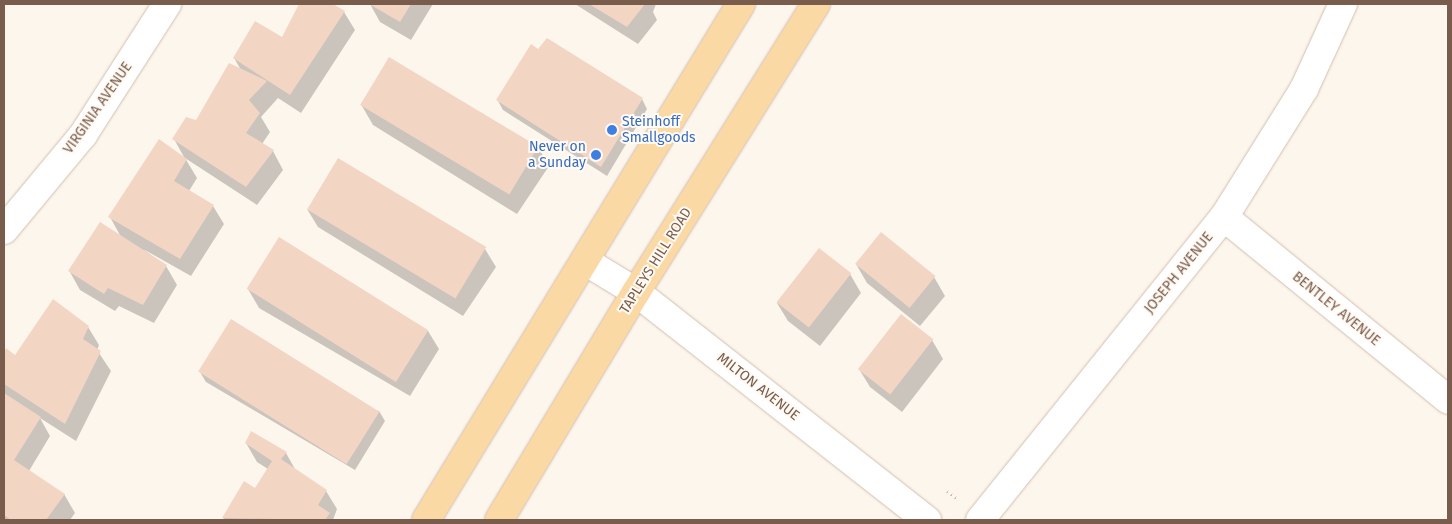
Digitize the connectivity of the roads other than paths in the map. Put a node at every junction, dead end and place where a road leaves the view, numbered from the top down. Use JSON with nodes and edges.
{"nodes":[{"id":1,"x":167,"y":4,"type":"edge"},
{"id":2,"x":741,"y":4,"type":"edge"},
{"id":3,"x":816,"y":4,"type":"edge"},
{"id":4,"x":1343,"y":4,"type":"edge"},
{"id":5,"x":1224,"y":217,"type":"junction"},
{"id":6,"x":4,"y":230,"type":"edge"},
{"id":7,"x":584,"y":261,"type":"junction"},
{"id":8,"x":636,"y":292,"type":"junction"},
{"id":9,"x":1448,"y":400,"type":"edge"},
{"id":10,"x":426,"y":520,"type":"edge"},
{"id":11,"x":499,"y":520,"type":"edge"},
{"id":12,"x":927,"y":520,"type":"edge"},
{"id":13,"x":980,"y":520,"type":"edge"}],
"edges":[{"from":1,"to":6,"type":"street","name":"VIRGINIA AVENUE"},
{"from":2,"to":7,"type":"main road"},
{"from":3,"to":8,"type":"main road","name":"TAPLEYS HILL ROAD"},
{"from":4,"to":5,"type":"street","name":"JOSEPH AVENUE"},
{"from":5,"to":9,"type":"street","name":"BENTLEY AVENUE"},
{"from":5,"to":13,"type":"street","name":"JOSEPH AVENUE"},
{"from":7,"to":8,"type":"street","name":"MILTON AVENUE"},
{"from":7,"to":10,"type":"main road"},
{"from":8,"to":11,"type":"main road","name":"TAPLEYS HILL ROAD"},
{"from":8,"to":12,"type":"street","name":"MILTON AVENUE"}]}
